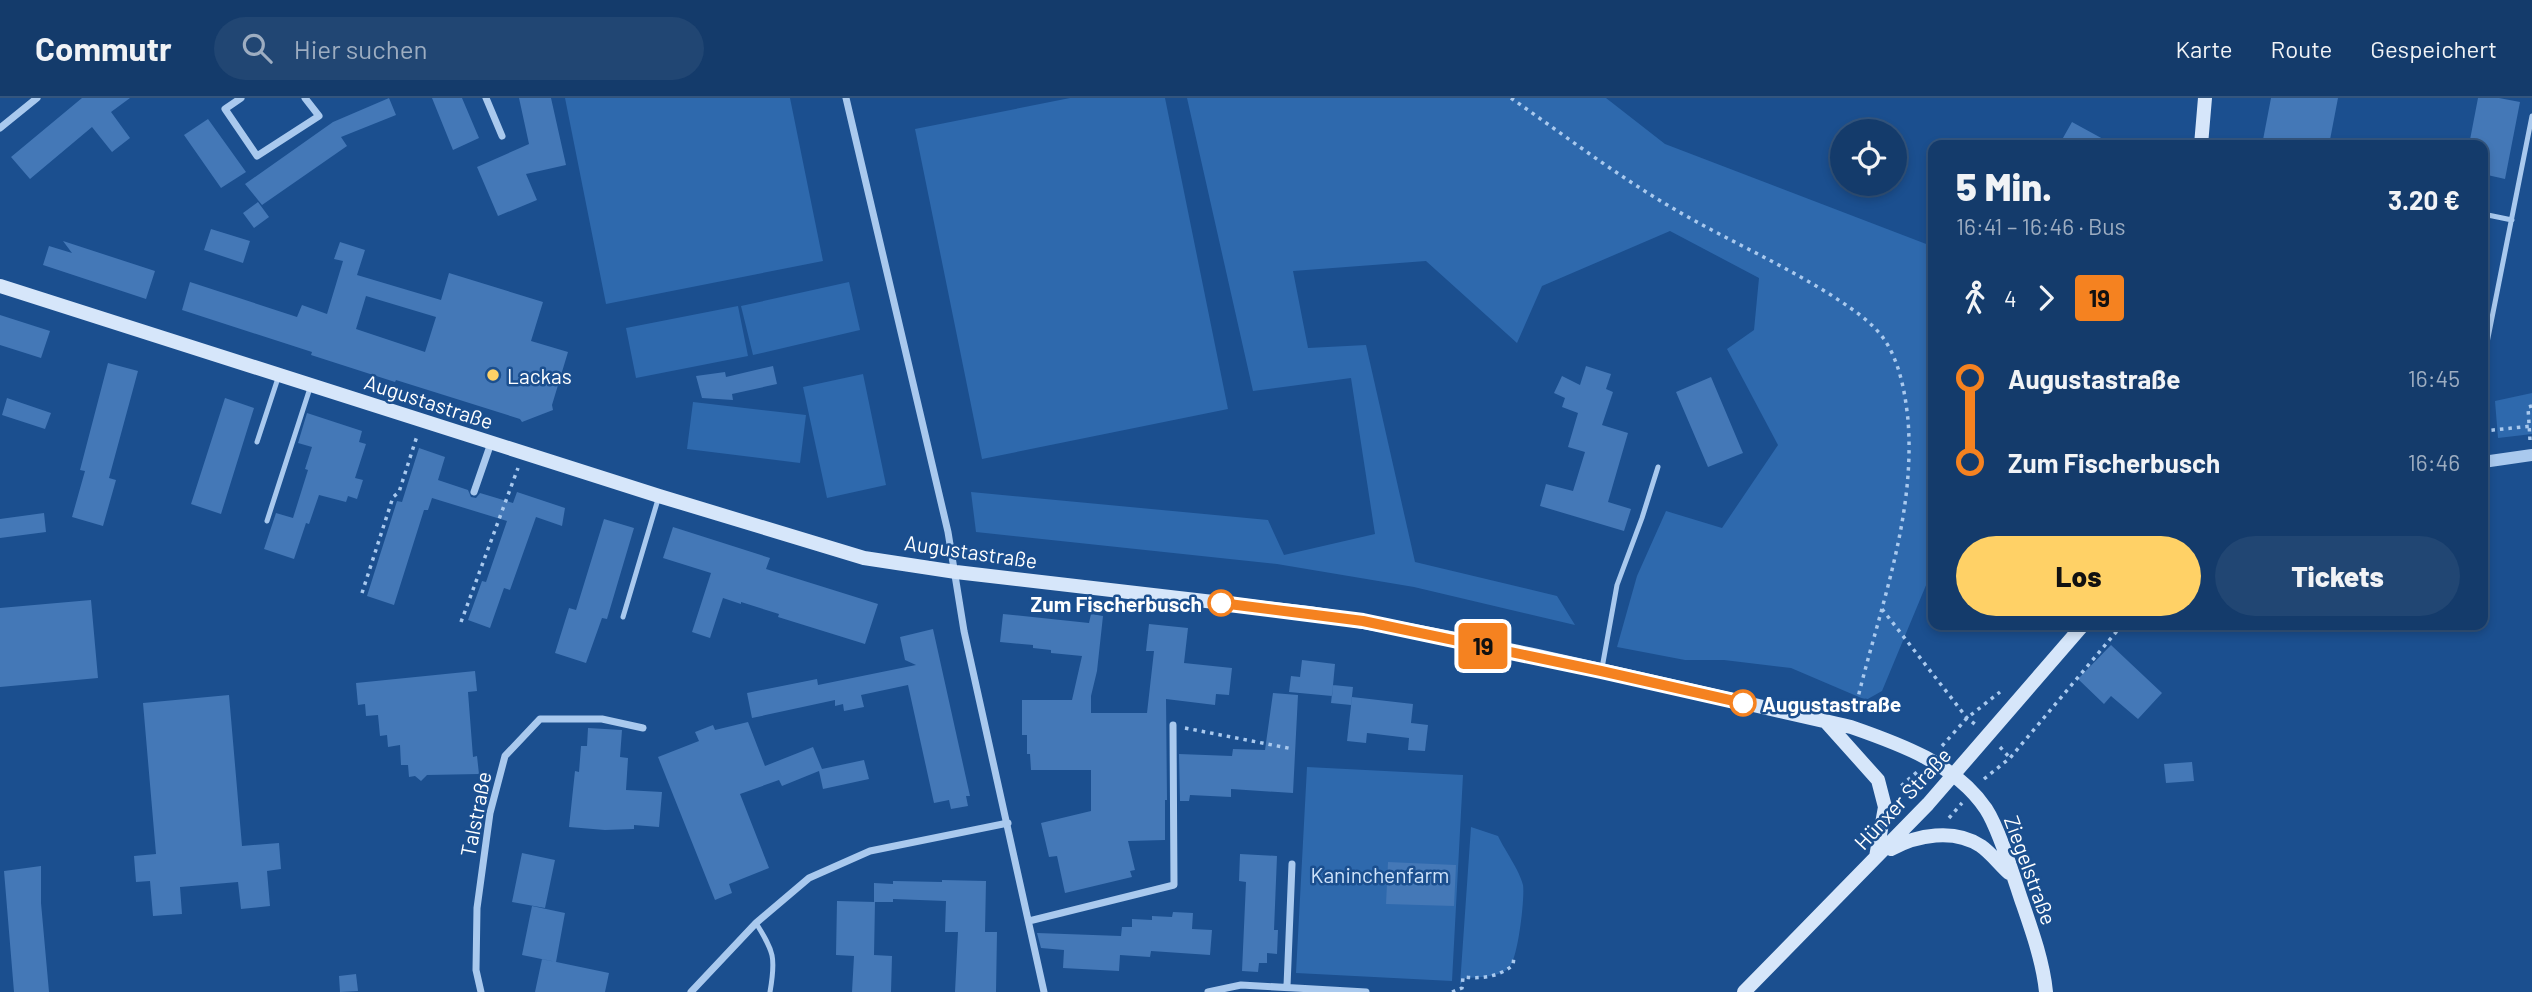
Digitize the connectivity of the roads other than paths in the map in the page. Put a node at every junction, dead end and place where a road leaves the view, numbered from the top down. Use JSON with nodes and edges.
{"nodes":[{"id":1,"x":37,"y":98,"type":"edge"},
{"id":2,"x":241,"y":98,"type":"edge"},
{"id":3,"x":305,"y":98,"type":"edge"},
{"id":4,"x":486,"y":98,"type":"edge"},
{"id":5,"x":845,"y":98,"type":"edge"},
{"id":6,"x":2205,"y":98,"type":"edge"},
{"id":7,"x":2532,"y":116,"type":"edge"},
{"id":8,"x":0,"y":128,"type":"edge"},
{"id":9,"x":502,"y":136,"type":"dead end"},
{"id":10,"x":2201,"y":140,"type":"edge"},
{"id":11,"x":2488,"y":215,"type":"edge"},
{"id":12,"x":2512,"y":220,"type":"junction"},
{"id":13,"x":0,"y":286,"type":"edge"},
{"id":14,"x":2488,"y":327,"type":"edge"},
{"id":15,"x":279,"y":375,"type":"junction"},
{"id":16,"x":311,"y":385,"type":"junction"},
{"id":17,"x":257,"y":442,"type":"dead end"},
{"id":18,"x":491,"y":442,"type":"junction"},
{"id":19,"x":2532,"y":455,"type":"edge"},
{"id":20,"x":2488,"y":461,"type":"edge"},
{"id":21,"x":1658,"y":467,"type":"dead end"},
{"id":22,"x":474,"y":492,"type":"dead end"},
{"id":23,"x":659,"y":496,"type":"junction"},
{"id":24,"x":267,"y":521,"type":"dead end"},
{"id":25,"x":956,"y":572,"type":"junction"},
{"id":26,"x":623,"y":617,"type":"dead end"},
{"id":27,"x":2079,"y":630,"type":"edge"},
{"id":28,"x":1601,"y":671,"type":"junction"},
{"id":29,"x":1826,"y":722,"type":"junction"},
{"id":30,"x":1173,"y":725,"type":"road end"},
{"id":31,"x":643,"y":728,"type":"dead end"},
{"id":32,"x":1954,"y":775,"type":"junction"},
{"id":33,"x":1008,"y":822,"type":"junction"},
{"id":34,"x":1876,"y":857,"type":"junction"},
{"id":35,"x":1292,"y":864,"type":"dead end"},
{"id":36,"x":2014,"y":879,"type":"junction"},
{"id":37,"x":1030,"y":921,"type":"junction"},
{"id":38,"x":755,"y":923,"type":"junction"},
{"id":39,"x":1287,"y":986,"type":"junction"},
{"id":40,"x":481,"y":992,"type":"edge"},
{"id":41,"x":691,"y":992,"type":"edge"},
{"id":42,"x":770,"y":992,"type":"edge"},
{"id":43,"x":1044,"y":992,"type":"edge"},
{"id":44,"x":1208,"y":992,"type":"edge"},
{"id":45,"x":1366,"y":992,"type":"edge"},
{"id":46,"x":1744,"y":992,"type":"edge"},
{"id":47,"x":2046,"y":992,"type":"edge"}],
"edges":[{"from":1,"to":8,"type":"street"},
{"from":2,"to":3,"type":"street"},
{"from":4,"to":9,"type":"street"},
{"from":5,"to":25,"type":"street"},
{"from":6,"to":10,"type":"main road"},
{"from":7,"to":12,"type":"lane"},
{"from":11,"to":12,"type":"lane"},
{"from":12,"to":14,"type":"lane"},
{"from":13,"to":15,"type":"main road","name":"Augustastraße"},
{"from":15,"to":16,"type":"main road","name":"Augustastraße"},
{"from":15,"to":17,"type":"lane"},
{"from":16,"to":18,"type":"main road","name":"Augustastraße"},
{"from":16,"to":24,"type":"lane"},
{"from":18,"to":22,"type":"street"},
{"from":18,"to":23,"type":"main road","name":"Augustastraße"},
{"from":19,"to":20,"type":"street"},
{"from":21,"to":28,"type":"lane"},
{"from":23,"to":25,"type":"main road","name":"Augustastraße"},
{"from":23,"to":26,"type":"lane"},
{"from":25,"to":28,"type":"main road","name":"Augustastraße"},
{"from":25,"to":33,"type":"street"},
{"from":27,"to":32,"type":"main road","name":"Hünxer Straße"},
{"from":28,"to":29,"type":"main road","name":"Augustastraße"},
{"from":29,"to":32,"type":"main road","name":"Augustastraße"},
{"from":29,"to":34,"type":"main road"},
{"from":30,"to":37,"type":"street"},
{"from":31,"to":40,"type":"street","name":"Talstraße"},
{"from":32,"to":34,"type":"main road","name":"Hünxer Straße"},
{"from":32,"to":36,"type":"main road","name":"Ziegelstraße"},
{"from":33,"to":37,"type":"street"},
{"from":33,"to":38,"type":"street"},
{"from":34,"to":36,"type":"main road"},
{"from":34,"to":46,"type":"main road","name":"Hünxer Straße"},
{"from":35,"to":39,"type":"street"},
{"from":36,"to":47,"type":"main road","name":"Ziegelstraße"},
{"from":37,"to":43,"type":"street"},
{"from":38,"to":41,"type":"street"},
{"from":38,"to":42,"type":"lane"},
{"from":39,"to":44,"type":"street"},
{"from":39,"to":45,"type":"street"}]}
